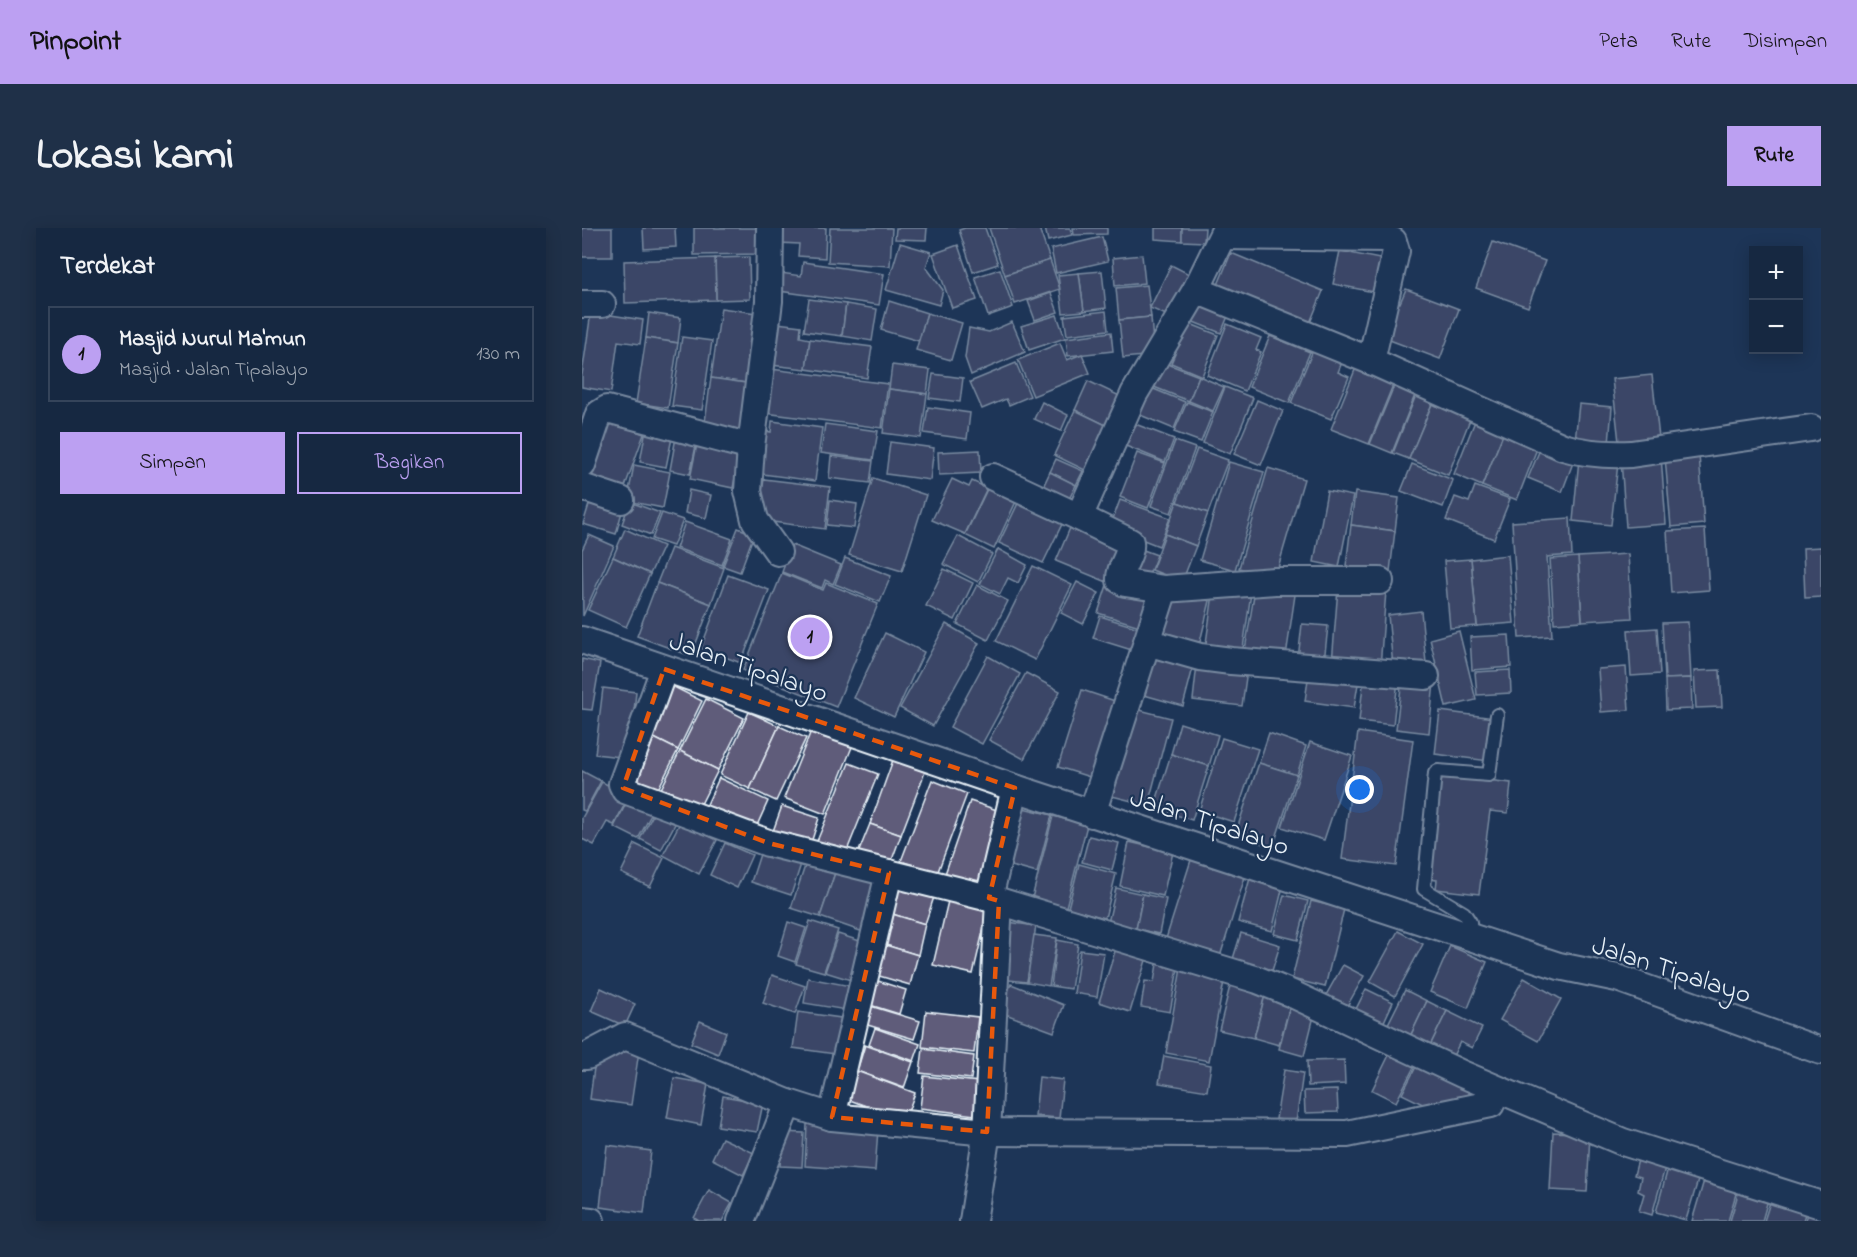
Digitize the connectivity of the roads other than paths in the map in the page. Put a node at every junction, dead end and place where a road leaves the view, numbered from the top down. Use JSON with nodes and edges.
{"nodes":[{"id":1,"x":770,"y":228,"type":"edge"},
{"id":2,"x":1225,"y":232,"type":"edge"},
{"id":3,"x":1196,"y":290,"type":"junction"},
{"id":4,"x":1371,"y":361,"type":"junction"},
{"id":5,"x":1811,"y":428,"type":"dead end"},
{"id":6,"x":751,"y":447,"type":"junction"},
{"id":7,"x":582,"y":465,"type":"edge"},
{"id":8,"x":993,"y":477,"type":"dead end"},
{"id":9,"x":582,"y":487,"type":"edge"},
{"id":10,"x":621,"y":500,"type":"dead end"},
{"id":11,"x":1078,"y":517,"type":"junction"},
{"id":12,"x":778,"y":552,"type":"dead end"},
{"id":13,"x":1380,"y":581,"type":"dead end"},
{"id":14,"x":1164,"y":589,"type":"junction"},
{"id":15,"x":582,"y":640,"type":"edge"},
{"id":16,"x":1147,"y":642,"type":"junction"},
{"id":17,"x":664,"y":669,"type":"junction"},
{"id":18,"x":1426,"y":676,"type":"dead end"},
{"id":19,"x":1497,"y":715,"type":"dead end"},
{"id":20,"x":1015,"y":788,"type":"junction"},
{"id":21,"x":1092,"y":814,"type":"junction"},
{"id":22,"x":889,"y":873,"type":"junction"},
{"id":23,"x":994,"y":899,"type":"junction"},
{"id":24,"x":1471,"y":937,"type":"junction"},
{"id":25,"x":1821,"y":1051,"type":"edge"},
{"id":26,"x":582,"y":1056,"type":"edge"},
{"id":27,"x":788,"y":1103,"type":"junction"},
{"id":28,"x":1491,"y":1104,"type":"dead end"},
{"id":29,"x":832,"y":1117,"type":"junction"},
{"id":30,"x":987,"y":1132,"type":"junction"},
{"id":31,"x":1821,"y":1205,"type":"edge"},
{"id":32,"x":582,"y":1220,"type":"edge"},
{"id":33,"x":591,"y":1221,"type":"edge"},
{"id":34,"x":741,"y":1221,"type":"edge"},
{"id":35,"x":973,"y":1221,"type":"edge"}],
"edges":[{"from":1,"to":6,"type":"street"},
{"from":2,"to":3,"type":"street"},
{"from":2,"to":4,"type":"street"},
{"from":3,"to":4,"type":"street"},
{"from":3,"to":11,"type":"street"},
{"from":4,"to":5,"type":"street"},
{"from":6,"to":7,"type":"street"},
{"from":6,"to":12,"type":"street"},
{"from":8,"to":11,"type":"street"},
{"from":9,"to":10,"type":"street"},
{"from":11,"to":14,"type":"street"},
{"from":13,"to":14,"type":"street"},
{"from":14,"to":16,"type":"street"},
{"from":15,"to":17,"type":"street","name":"Jalan Tipalayo"},
{"from":16,"to":18,"type":"street"},
{"from":16,"to":21,"type":"street"},
{"from":17,"to":20,"type":"street","name":"Jalan Tipalayo"},
{"from":17,"to":22,"type":"street"},
{"from":19,"to":24,"type":"lane"},
{"from":20,"to":21,"type":"street","name":"Jalan Tipalayo"},
{"from":20,"to":23,"type":"street"},
{"from":21,"to":24,"type":"street","name":"Jalan Tipalayo"},
{"from":22,"to":23,"type":"street"},
{"from":22,"to":29,"type":"street"},
{"from":23,"to":30,"type":"street"},
{"from":23,"to":31,"type":"street"},
{"from":24,"to":25,"type":"street","name":"Jalan Tipalayo"},
{"from":26,"to":27,"type":"street"},
{"from":27,"to":29,"type":"street"},
{"from":27,"to":34,"type":"street"},
{"from":28,"to":30,"type":"street"},
{"from":29,"to":30,"type":"street"},
{"from":30,"to":35,"type":"street"},
{"from":32,"to":33,"type":"street"}]}
